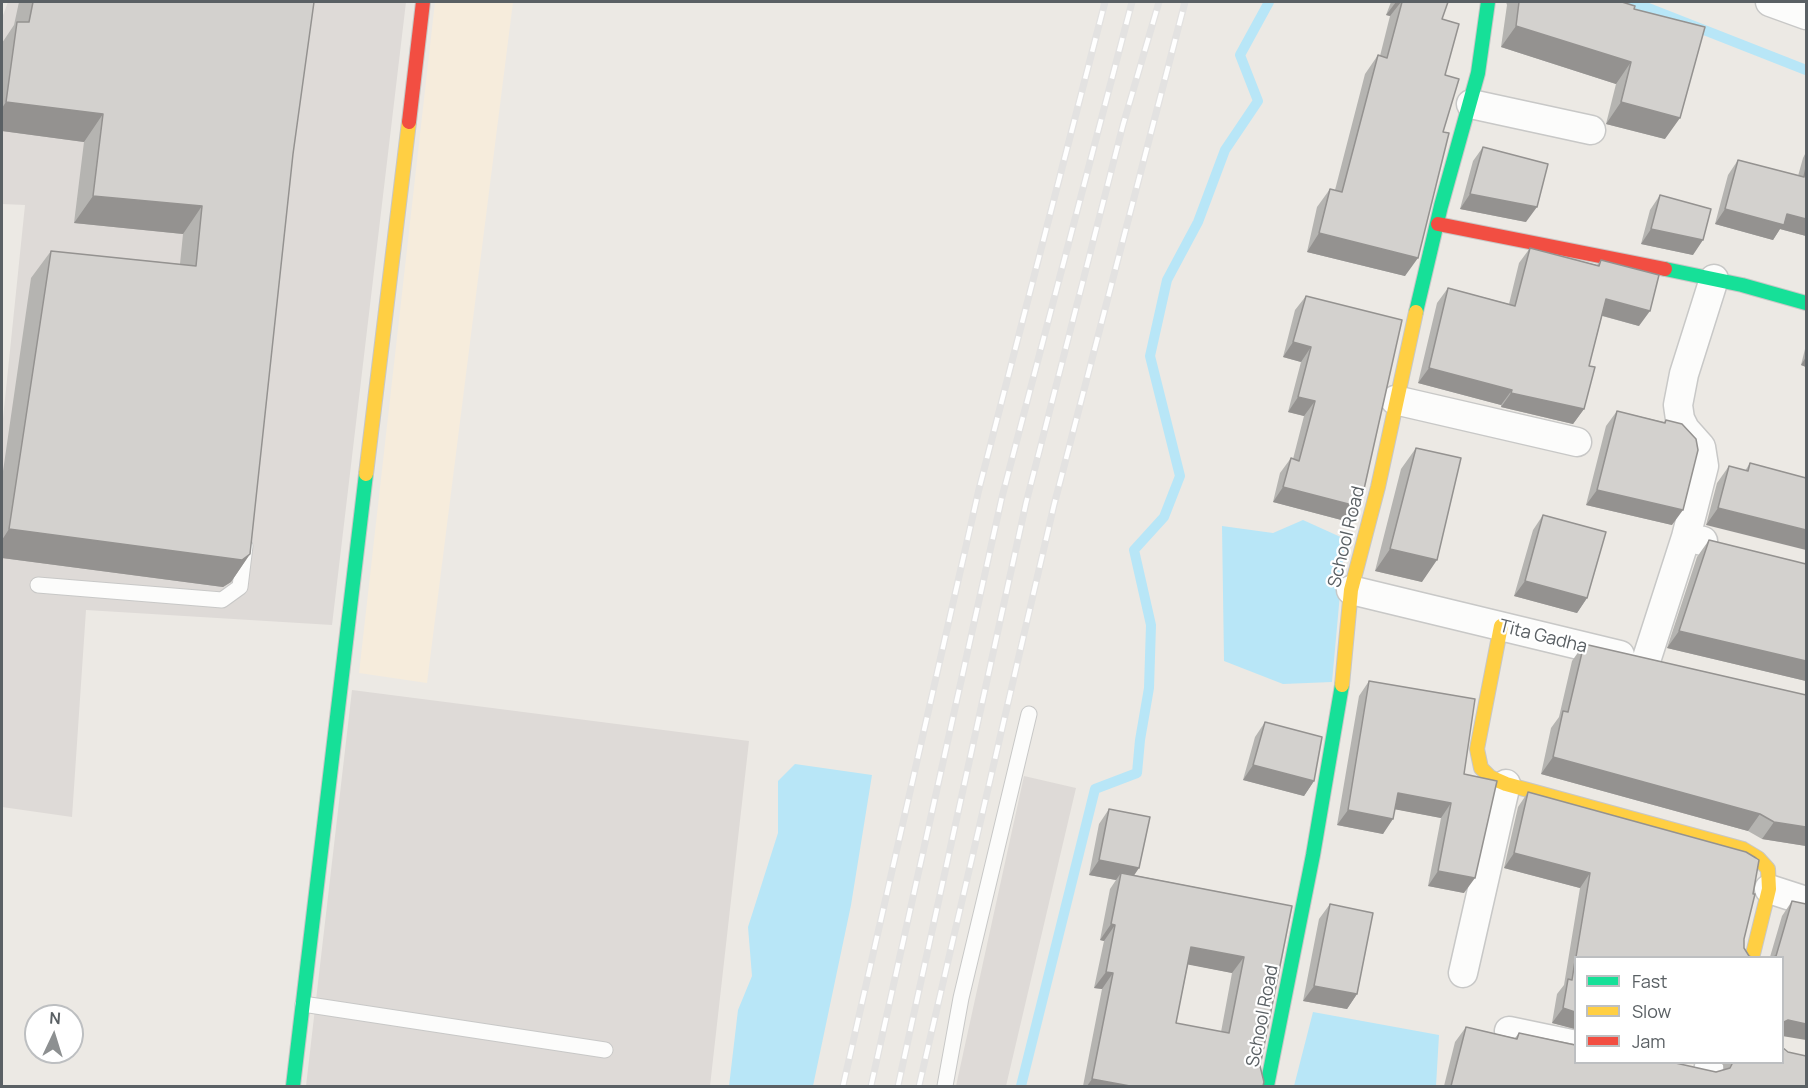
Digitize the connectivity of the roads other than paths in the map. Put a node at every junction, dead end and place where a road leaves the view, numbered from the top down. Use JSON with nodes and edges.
{"nodes":[{"id":1,"x":423,"y":2,"type":"edge"},
{"id":2,"x":1488,"y":2,"type":"edge"},
{"id":3,"x":1770,"y":2,"type":"edge"},
{"id":4,"x":1806,"y":15,"type":"edge"},
{"id":5,"x":1471,"y":104,"type":"junction"},
{"id":6,"x":1591,"y":130,"type":"dead end"},
{"id":7,"x":1438,"y":224,"type":"junction"},
{"id":8,"x":1714,"y":279,"type":"junction"},
{"id":9,"x":1806,"y":303,"type":"edge"},
{"id":10,"x":1395,"y":400,"type":"junction"},
{"id":11,"x":1577,"y":442,"type":"dead end"},
{"id":12,"x":247,"y":527,"type":"edge"},
{"id":13,"x":1686,"y":537,"type":"junction"},
{"id":14,"x":1728,"y":548,"type":"edge"},
{"id":15,"x":38,"y":585,"type":"dead end"},
{"id":16,"x":1351,"y":590,"type":"junction"},
{"id":17,"x":1501,"y":626,"type":"junction"},
{"id":18,"x":1029,"y":714,"type":"dead end"},
{"id":19,"x":1506,"y":784,"type":"junction"},
{"id":20,"x":1769,"y":889,"type":"junction"},
{"id":21,"x":1806,"y":901,"type":"edge"},
{"id":22,"x":1752,"y":956,"type":"edge"},
{"id":23,"x":1462,"y":974,"type":"dead end"},
{"id":24,"x":303,"y":1004,"type":"junction"},
{"id":25,"x":1509,"y":1031,"type":"dead end"},
{"id":26,"x":1574,"y":1044,"type":"edge"},
{"id":27,"x":604,"y":1050,"type":"dead end"},
{"id":28,"x":293,"y":1086,"type":"edge"},
{"id":29,"x":945,"y":1086,"type":"edge"},
{"id":30,"x":1268,"y":1086,"type":"edge"}],
"edges":[{"from":1,"to":24,"type":"street"},
{"from":2,"to":5,"type":"street","name":"School Road"},
{"from":3,"to":4,"type":"street"},
{"from":5,"to":6,"type":"street"},
{"from":5,"to":7,"type":"street","name":"School Road"},
{"from":7,"to":8,"type":"street"},
{"from":7,"to":10,"type":"street","name":"School Road"},
{"from":8,"to":9,"type":"street"},
{"from":8,"to":13,"type":"street"},
{"from":10,"to":11,"type":"street"},
{"from":10,"to":16,"type":"street","name":"School Road"},
{"from":12,"to":15,"type":"lane"},
{"from":13,"to":14,"type":"street"},
{"from":13,"to":17,"type":"street","name":"Tita Gadha"},
{"from":16,"to":17,"type":"street","name":"Tita Gadha"},
{"from":16,"to":30,"type":"street","name":"School Road"},
{"from":17,"to":19,"type":"street"},
{"from":18,"to":29,"type":"lane"},
{"from":19,"to":20,"type":"street"},
{"from":19,"to":23,"type":"street"},
{"from":20,"to":21,"type":"street"},
{"from":20,"to":22,"type":"street"},
{"from":24,"to":27,"type":"lane"},
{"from":24,"to":28,"type":"street"},
{"from":25,"to":26,"type":"street"}]}
